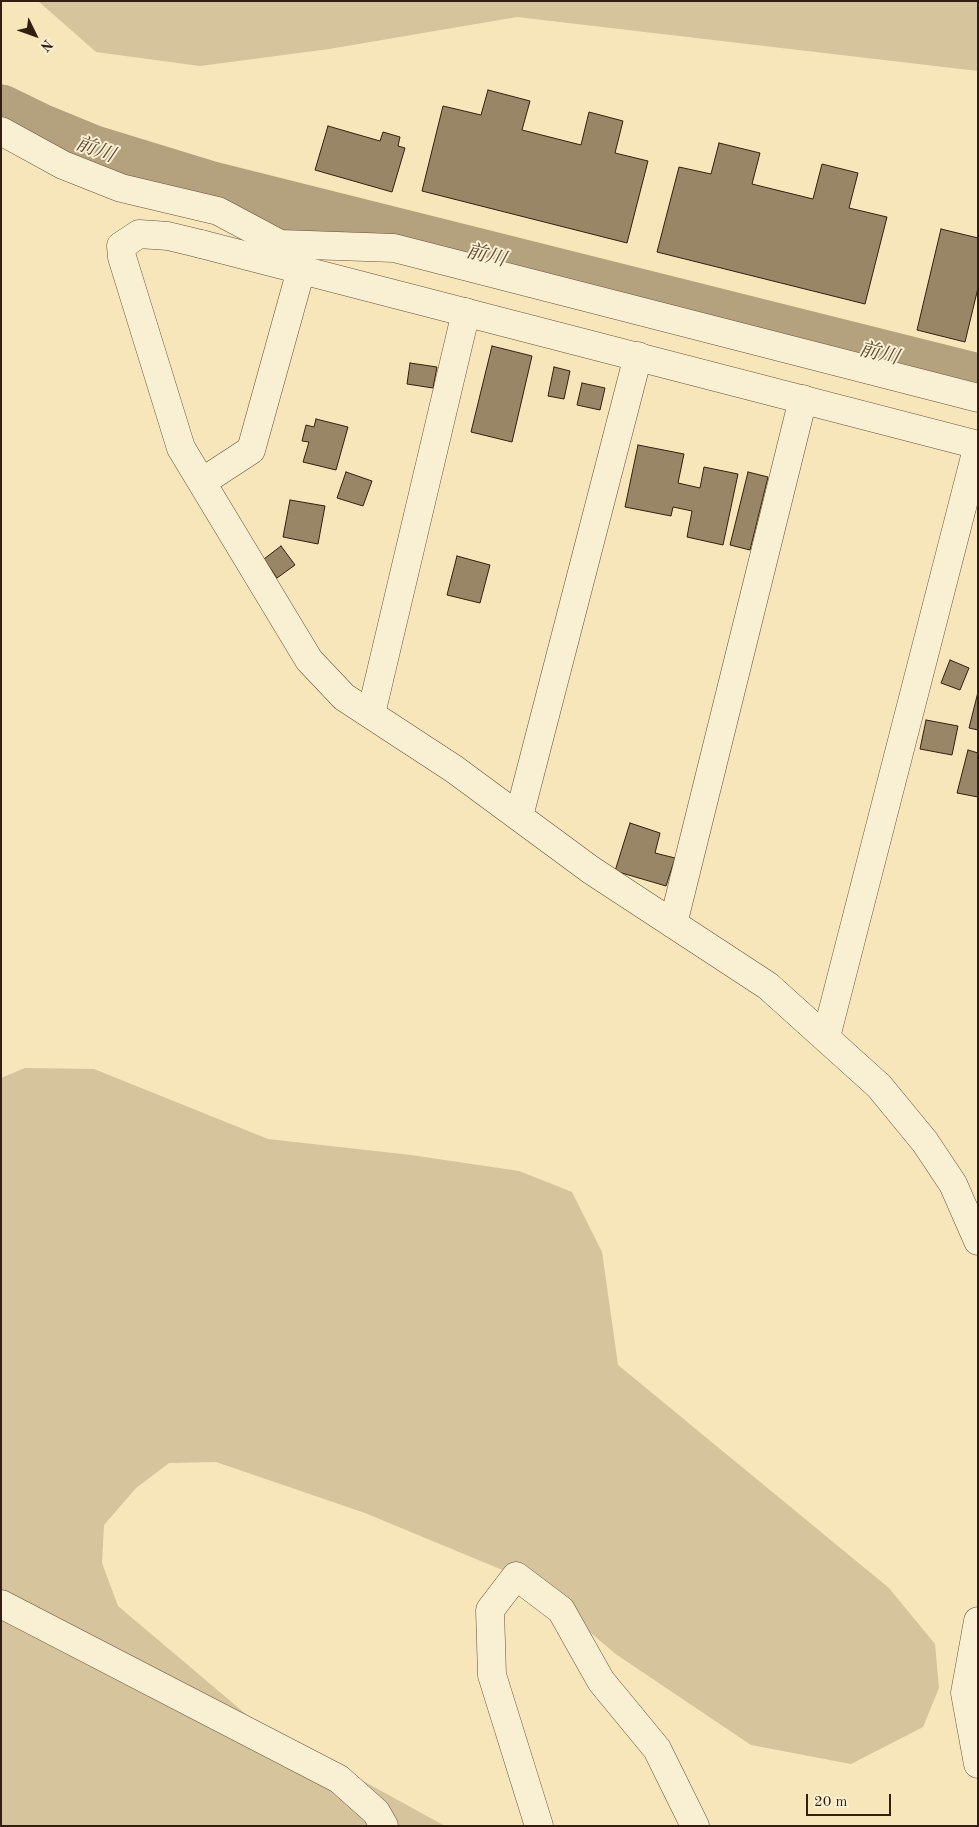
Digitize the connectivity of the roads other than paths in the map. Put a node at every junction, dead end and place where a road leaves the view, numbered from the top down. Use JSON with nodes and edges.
{"nodes":[{"id":1,"x":1,"y":131,"type":"edge"},
{"id":2,"x":276,"y":253,"type":"junction"},
{"id":3,"x":301,"y":270,"type":"junction"},
{"id":4,"x":466,"y":312,"type":"junction"},
{"id":5,"x":638,"y":356,"type":"junction"},
{"id":6,"x":978,"y":398,"type":"edge"},
{"id":7,"x":803,"y":399,"type":"junction"},
{"id":8,"x":978,"y":445,"type":"edge"},
{"id":9,"x":202,"y":482,"type":"junction"},
{"id":10,"x":371,"y":714,"type":"junction"},
{"id":11,"x":519,"y":816,"type":"junction"},
{"id":12,"x":673,"y":924,"type":"junction"},
{"id":13,"x":826,"y":1037,"type":"junction"},
{"id":14,"x":977,"y":1232,"type":"edge"},
{"id":15,"x":1,"y":1604,"type":"edge"},
{"id":16,"x":978,"y":1622,"type":"edge"},
{"id":17,"x":974,"y":1722,"type":"edge"},
{"id":18,"x":978,"y":1764,"type":"edge"},
{"id":19,"x":384,"y":1826,"type":"edge"},
{"id":20,"x":539,"y":1826,"type":"edge"},
{"id":21,"x":695,"y":1826,"type":"edge"}],
"edges":[{"from":1,"to":2,"type":"street"},
{"from":2,"to":3,"type":"street"},
{"from":2,"to":6,"type":"street"},
{"from":2,"to":9,"type":"street"},
{"from":3,"to":4,"type":"street"},
{"from":3,"to":9,"type":"street"},
{"from":4,"to":5,"type":"street"},
{"from":4,"to":10,"type":"street"},
{"from":5,"to":7,"type":"street"},
{"from":5,"to":11,"type":"street"},
{"from":7,"to":8,"type":"street"},
{"from":7,"to":12,"type":"street"},
{"from":8,"to":13,"type":"street"},
{"from":9,"to":10,"type":"street"},
{"from":10,"to":11,"type":"street"},
{"from":11,"to":12,"type":"street"},
{"from":12,"to":13,"type":"street"},
{"from":13,"to":14,"type":"street"},
{"from":15,"to":19,"type":"street"},
{"from":16,"to":17,"type":"street"},
{"from":17,"to":18,"type":"street"},
{"from":20,"to":21,"type":"street"}]}
